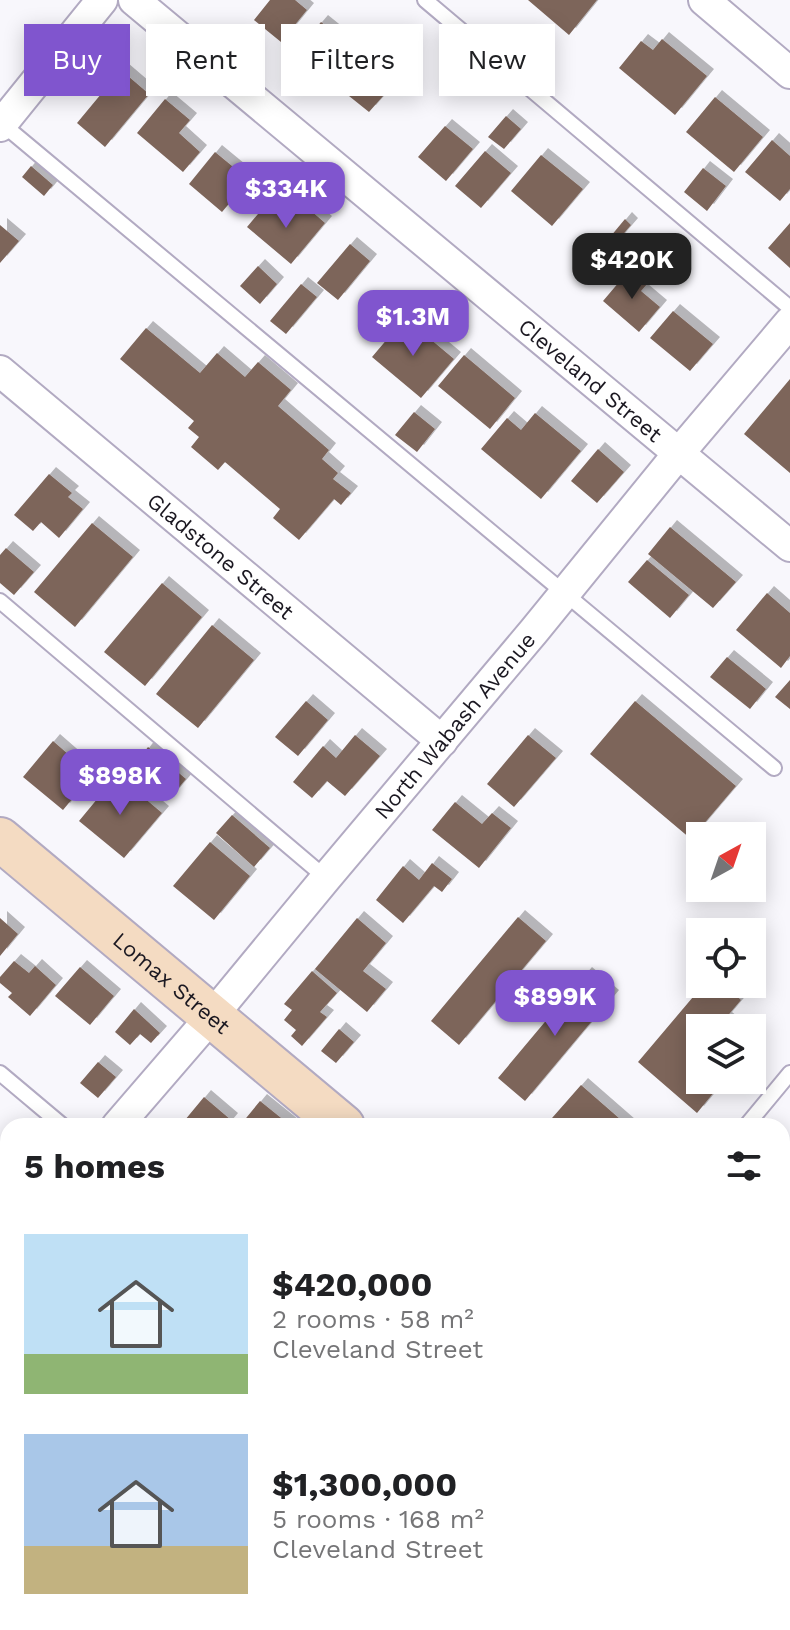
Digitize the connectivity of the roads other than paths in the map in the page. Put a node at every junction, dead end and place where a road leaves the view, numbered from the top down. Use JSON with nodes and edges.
{"nodes":[{"id":1,"x":102,"y":0,"type":"edge"},
{"id":2,"x":134,"y":0,"type":"edge"},
{"id":3,"x":425,"y":0,"type":"edge"},
{"id":4,"x":704,"y":0,"type":"edge"},
{"id":5,"x":790,"y":73,"type":"edge"},
{"id":6,"x":1,"y":124,"type":"edge"},
{"id":7,"x":790,"y":308,"type":"edge"},
{"id":8,"x":790,"y":322,"type":"edge"},
{"id":9,"x":0,"y":371,"type":"edge"},
{"id":10,"x":679,"y":453,"type":"junction"},
{"id":11,"x":790,"y":546,"type":"edge"},
{"id":12,"x":566,"y":593,"type":"junction"},
{"id":13,"x":0,"y":601,"type":"edge"},
{"id":14,"x":442,"y":741,"type":"junction"},
{"id":15,"x":774,"y":768,"type":"dead end"},
{"id":16,"x":0,"y":839,"type":"edge"},
{"id":17,"x":326,"y":878,"type":"junction"},
{"id":18,"x":212,"y":1016,"type":"junction"},
{"id":19,"x":0,"y":1073,"type":"edge"},
{"id":20,"x":790,"y":1073,"type":"edge"},
{"id":21,"x":53,"y":1118,"type":"edge"},
{"id":22,"x":124,"y":1118,"type":"edge"},
{"id":23,"x":333,"y":1118,"type":"edge"},
{"id":24,"x":753,"y":1118,"type":"edge"}],
"edges":[{"from":1,"to":6,"type":"street"},
{"from":2,"to":10,"type":"street","name":"Cleveland Street"},
{"from":3,"to":7,"type":"lane"},
{"from":4,"to":5,"type":"street"},
{"from":6,"to":12,"type":"lane"},
{"from":8,"to":10,"type":"street","name":"North Wabash Avenue"},
{"from":9,"to":14,"type":"street","name":"Gladstone Street"},
{"from":10,"to":11,"type":"street","name":"Cleveland Street"},
{"from":10,"to":12,"type":"street","name":"North Wabash Avenue"},
{"from":12,"to":14,"type":"street","name":"North Wabash Avenue"},
{"from":12,"to":15,"type":"lane"},
{"from":13,"to":17,"type":"lane"},
{"from":14,"to":17,"type":"street","name":"North Wabash Avenue"},
{"from":16,"to":18,"type":"main road","name":"Lomax Street"},
{"from":17,"to":18,"type":"street","name":"North Wabash Avenue"},
{"from":18,"to":22,"type":"street","name":"North Wabash Avenue"},
{"from":18,"to":23,"type":"main road","name":"Lomax Street"},
{"from":19,"to":21,"type":"lane"},
{"from":20,"to":24,"type":"lane"}]}
